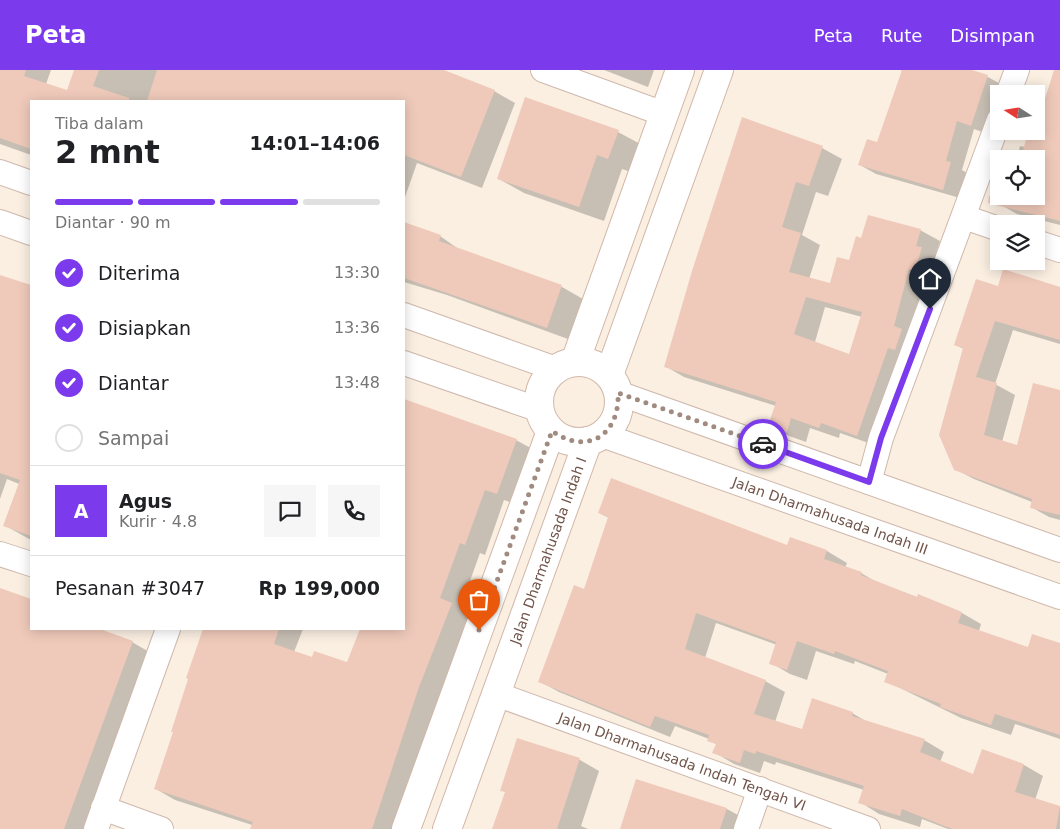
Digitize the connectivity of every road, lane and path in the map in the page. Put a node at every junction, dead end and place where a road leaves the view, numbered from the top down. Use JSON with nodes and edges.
{"nodes":[{"id":1,"x":542,"y":70,"type":"edge"},
{"id":2,"x":680,"y":70,"type":"edge"},
{"id":3,"x":718,"y":70,"type":"edge"},
{"id":4,"x":1017,"y":70,"type":"edge"},
{"id":5,"x":1011,"y":85,"type":"edge"},
{"id":6,"x":664,"y":114,"type":"junction"},
{"id":7,"x":992,"y":140,"type":"edge"},
{"id":8,"x":0,"y":172,"type":"edge"},
{"id":9,"x":30,"y":183,"type":"edge"},
{"id":10,"x":964,"y":217,"type":"junction"},
{"id":11,"x":0,"y":222,"type":"edge"},
{"id":12,"x":990,"y":226,"type":"edge"},
{"id":13,"x":30,"y":233,"type":"edge"},
{"id":14,"x":1045,"y":245,"type":"edge"},
{"id":15,"x":1060,"y":250,"type":"edge"},
{"id":16,"x":405,"y":315,"type":"edge"},
{"id":17,"x":405,"y":363,"type":"edge"},
{"id":18,"x":566,"y":365,"type":"junction"},
{"id":19,"x":613,"y":384,"type":"junction"},
{"id":20,"x":546,"y":420,"type":"junction"},
{"id":21,"x":595,"y":438,"type":"junction"},
{"id":22,"x":869,"y":482,"type":"junction"},
{"id":23,"x":1060,"y":550,"type":"edge"},
{"id":24,"x":0,"y":554,"type":"edge"},
{"id":25,"x":30,"y":564,"type":"edge"},
{"id":26,"x":1060,"y":597,"type":"edge"},
{"id":27,"x":168,"y":630,"type":"edge"},
{"id":28,"x":496,"y":694,"type":"junction"},
{"id":29,"x":760,"y":789,"type":"junction"},
{"id":30,"x":100,"y":819,"type":"edge"},
{"id":31,"x":161,"y":829,"type":"edge"},
{"id":32,"x":406,"y":829,"type":"edge"},
{"id":33,"x":447,"y":829,"type":"edge"},
{"id":34,"x":746,"y":829,"type":"edge"},
{"id":35,"x":868,"y":829,"type":"edge"}],
"edges":[{"from":1,"to":6,"type":"street"},
{"from":2,"to":6,"type":"main road"},
{"from":3,"to":19,"type":"main road"},
{"from":4,"to":5,"type":"street"},
{"from":6,"to":18,"type":"main road"},
{"from":7,"to":10,"type":"street"},
{"from":8,"to":9,"type":"street"},
{"from":10,"to":12,"type":"street"},
{"from":10,"to":22,"type":"street"},
{"from":11,"to":13,"type":"street"},
{"from":14,"to":15,"type":"street"},
{"from":16,"to":18,"type":"street"},
{"from":17,"to":20,"type":"street"},
{"from":18,"to":19,"type":"main road"},
{"from":18,"to":20,"type":"main road"},
{"from":19,"to":21,"type":"main road"},
{"from":19,"to":22,"type":"street"},
{"from":20,"to":21,"type":"main road"},
{"from":20,"to":32,"type":"main road"},
{"from":21,"to":26,"type":"street","name":"Jalan Dharmahusada Indah III"},
{"from":21,"to":28,"type":"main road","name":"Jalan Dharmahusada Indah I"},
{"from":22,"to":23,"type":"street"},
{"from":24,"to":25,"type":"street"},
{"from":27,"to":30,"type":"street"},
{"from":28,"to":29,"type":"street","name":"Jalan Dharmahusada Indah Tengah VI"},
{"from":28,"to":33,"type":"main road","name":"Jalan Dharmahusada Indah I"},
{"from":29,"to":34,"type":"street"},
{"from":29,"to":35,"type":"street","name":"Jalan Dharmahusada Indah Tengah VI"},
{"from":30,"to":31,"type":"street"}]}
